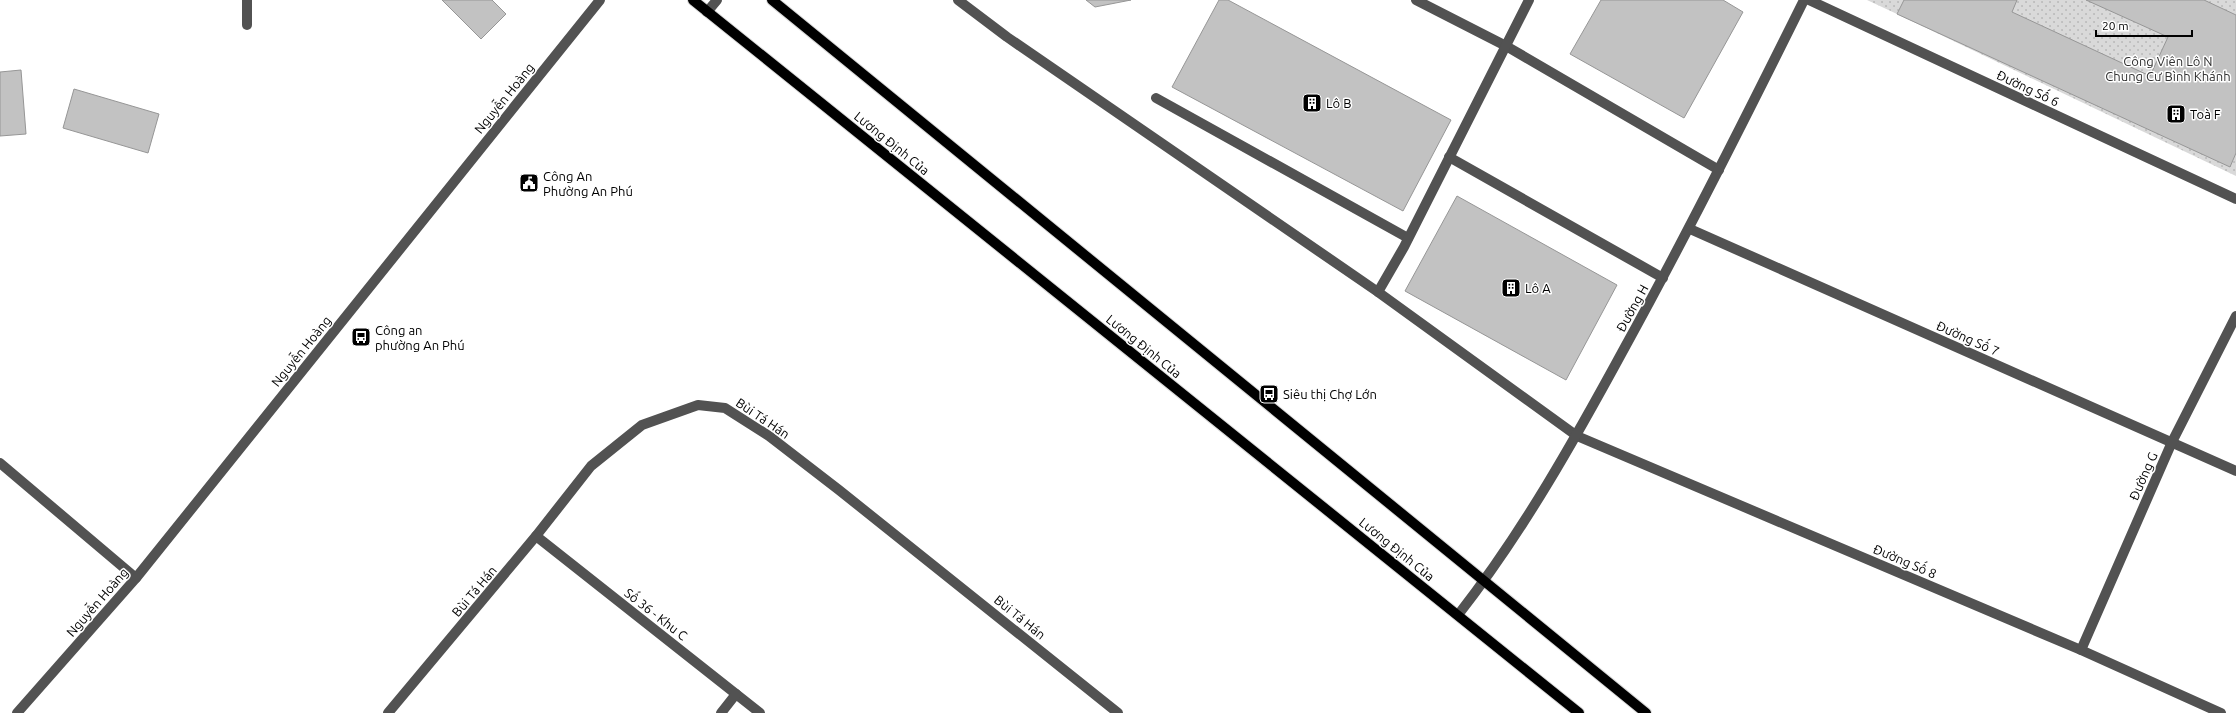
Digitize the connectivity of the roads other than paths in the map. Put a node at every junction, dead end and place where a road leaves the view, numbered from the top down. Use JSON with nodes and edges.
{"nodes":[{"id":1,"x":247,"y":0,"type":"edge"},
{"id":2,"x":600,"y":0,"type":"edge"},
{"id":3,"x":693,"y":0,"type":"edge"},
{"id":4,"x":717,"y":0,"type":"edge"},
{"id":5,"x":772,"y":0,"type":"edge"},
{"id":6,"x":958,"y":0,"type":"edge"},
{"id":7,"x":1416,"y":0,"type":"edge"},
{"id":8,"x":1529,"y":0,"type":"edge"},
{"id":9,"x":1804,"y":0,"type":"edge"},
{"id":10,"x":1809,"y":0,"type":"edge"},
{"id":11,"x":707,"y":12,"type":"junction"},
{"id":12,"x":247,"y":25,"type":"dead end"},
{"id":13,"x":1506,"y":46,"type":"junction"},
{"id":14,"x":1156,"y":98,"type":"dead end"},
{"id":15,"x":1450,"y":157,"type":"junction"},
{"id":16,"x":1719,"y":170,"type":"junction"},
{"id":17,"x":2236,"y":199,"type":"edge"},
{"id":18,"x":1690,"y":229,"type":"junction"},
{"id":19,"x":1408,"y":238,"type":"junction"},
{"id":20,"x":1663,"y":278,"type":"junction"},
{"id":21,"x":1378,"y":292,"type":"junction"},
{"id":22,"x":2236,"y":316,"type":"edge"},
{"id":23,"x":1577,"y":436,"type":"junction"},
{"id":24,"x":2172,"y":442,"type":"junction"},
{"id":25,"x":0,"y":463,"type":"edge"},
{"id":26,"x":2236,"y":471,"type":"edge"},
{"id":27,"x":536,"y":536,"type":"junction"},
{"id":28,"x":136,"y":578,"type":"junction"},
{"id":29,"x":1485,"y":581,"type":"junction"},
{"id":30,"x":1458,"y":615,"type":"junction"},
{"id":31,"x":2081,"y":650,"type":"junction"},
{"id":32,"x":736,"y":694,"type":"junction"},
{"id":33,"x":17,"y":713,"type":"edge"},
{"id":34,"x":388,"y":713,"type":"edge"},
{"id":35,"x":721,"y":713,"type":"edge"},
{"id":36,"x":760,"y":713,"type":"edge"},
{"id":37,"x":1118,"y":713,"type":"edge"},
{"id":38,"x":1579,"y":713,"type":"edge"},
{"id":39,"x":1646,"y":713,"type":"edge"},
{"id":40,"x":2221,"y":713,"type":"edge"}],
"edges":[{"from":1,"to":12,"type":"street"},
{"from":2,"to":28,"type":"street","name":"Nguyễn Hoàng"},
{"from":3,"to":11,"type":"main road","name":"Lương Định Của"},
{"from":4,"to":11,"type":"street"},
{"from":5,"to":29,"type":"main road"},
{"from":6,"to":21,"type":"street","name":"Đường Số 8"},
{"from":7,"to":13,"type":"street"},
{"from":8,"to":13,"type":"street"},
{"from":9,"to":16,"type":"street","name":"Đường H"},
{"from":10,"to":17,"type":"street","name":"Đường Số 6"},
{"from":11,"to":30,"type":"main road","name":"Lương Định Của"},
{"from":13,"to":15,"type":"street"},
{"from":13,"to":16,"type":"street"},
{"from":14,"to":19,"type":"street"},
{"from":15,"to":19,"type":"street"},
{"from":15,"to":20,"type":"street"},
{"from":16,"to":18,"type":"street","name":"Đường H"},
{"from":18,"to":20,"type":"street","name":"Đường H"},
{"from":18,"to":24,"type":"street","name":"Đường Số 7"},
{"from":19,"to":21,"type":"street"},
{"from":20,"to":23,"type":"street","name":"Đường H"},
{"from":21,"to":23,"type":"street","name":"Đường Số 8"},
{"from":22,"to":24,"type":"street","name":"Đường G"},
{"from":23,"to":29,"type":"street","name":"Đường H"},
{"from":23,"to":31,"type":"street","name":"Đường Số 8"},
{"from":24,"to":26,"type":"street","name":"Đường Số 7"},
{"from":24,"to":31,"type":"street","name":"Đường G"},
{"from":25,"to":28,"type":"street"},
{"from":27,"to":32,"type":"street","name":"Số 36 - Khu C"},
{"from":27,"to":34,"type":"street","name":"Bùi Tá Hán"},
{"from":27,"to":37,"type":"street","name":"Bùi Tá Hán"},
{"from":28,"to":33,"type":"street","name":"Nguyễn Hoàng"},
{"from":29,"to":30,"type":"street","name":"Đường H"},
{"from":29,"to":39,"type":"main road"},
{"from":30,"to":38,"type":"main road","name":"Lương Định Của"},
{"from":31,"to":40,"type":"street","name":"Đường Số 8"},
{"from":32,"to":35,"type":"street"},
{"from":32,"to":36,"type":"street","name":"Số 36 - Khu C"}]}
